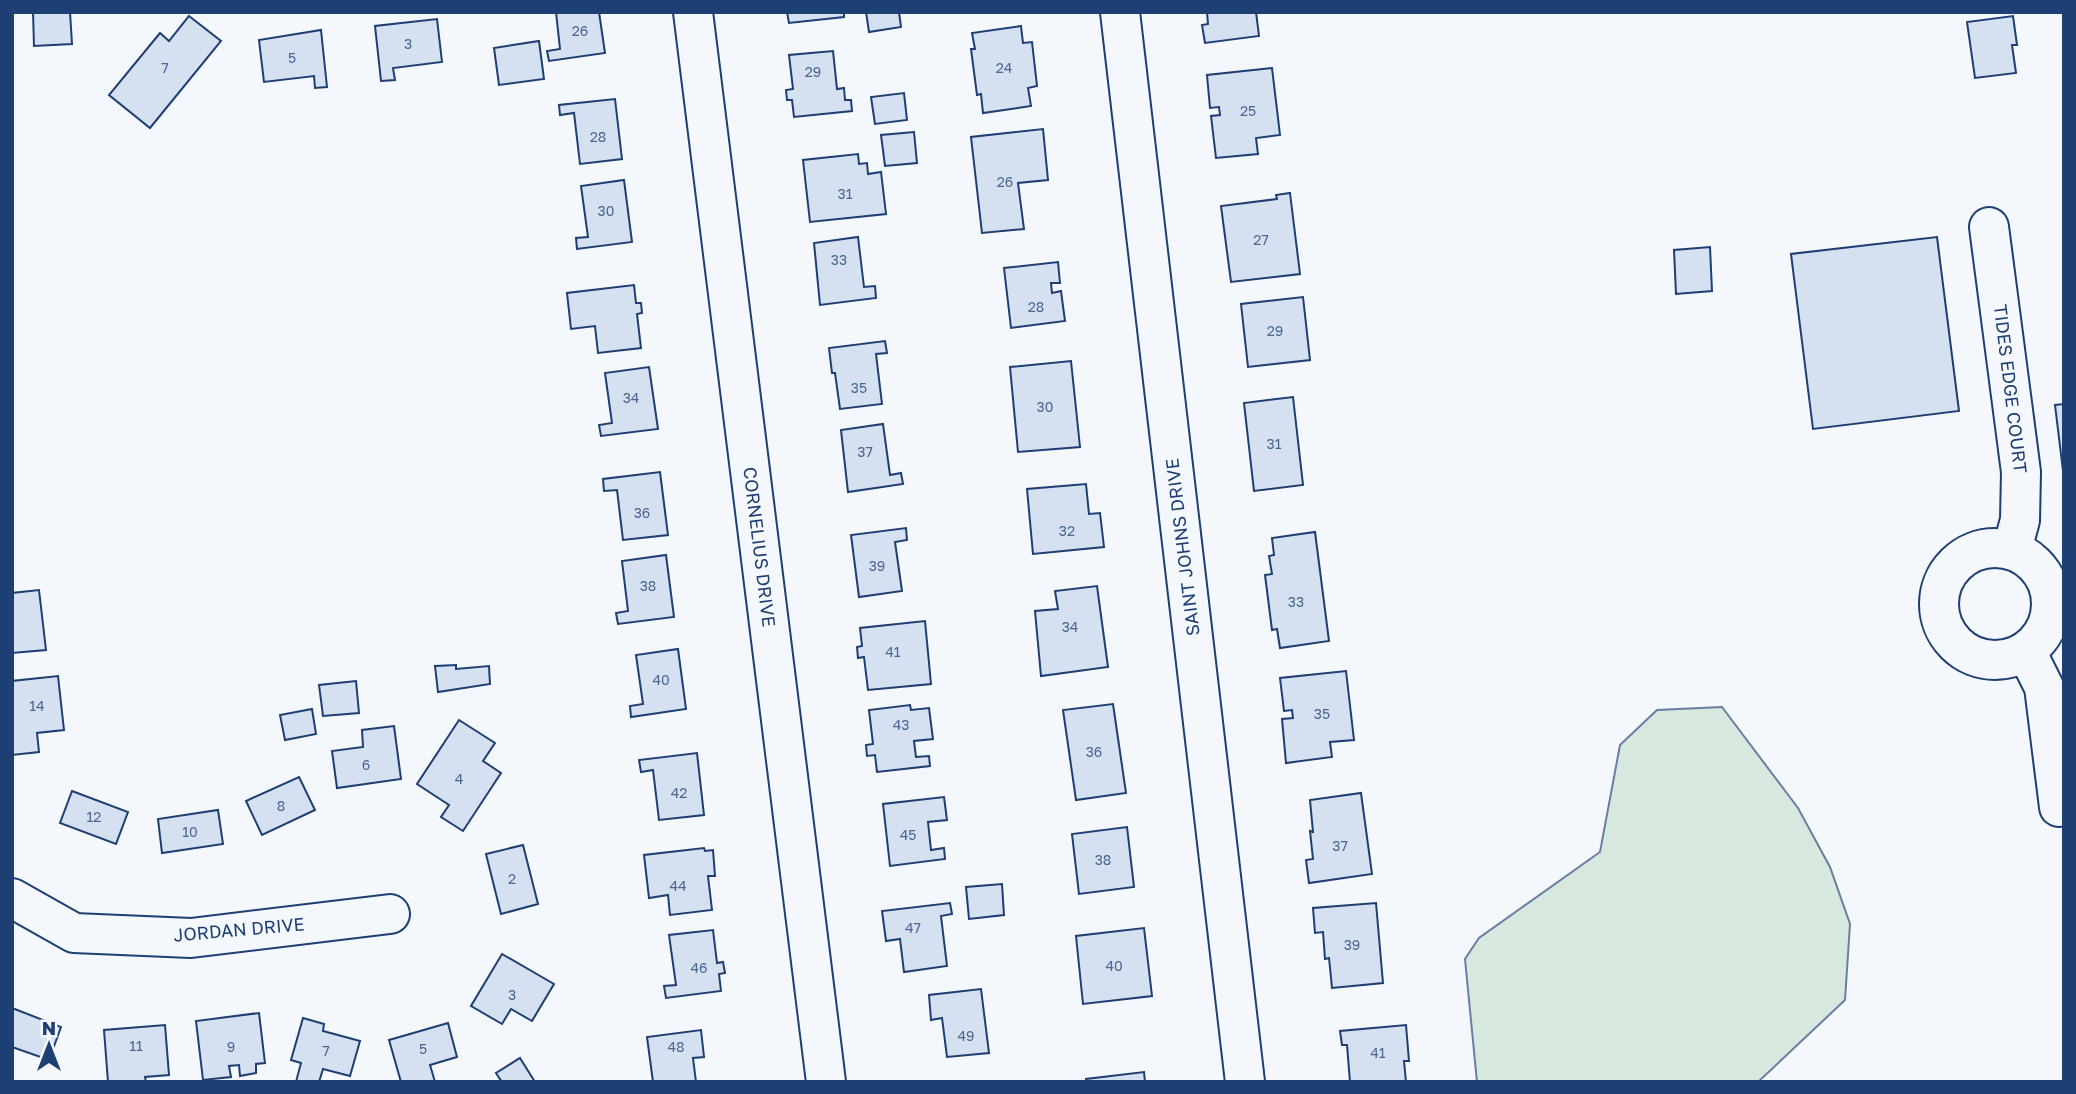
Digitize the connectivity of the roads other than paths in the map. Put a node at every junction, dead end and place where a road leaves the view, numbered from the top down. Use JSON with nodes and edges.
{"nodes":[{"id":1,"x":693,"y":12,"type":"edge"},
{"id":2,"x":1120,"y":12,"type":"edge"},
{"id":3,"x":1989,"y":227,"type":"dead end"},
{"id":4,"x":2012,"y":550,"type":"junction"},
{"id":5,"x":2057,"y":599,"type":"edge"},
{"id":6,"x":2026,"y":651,"type":"junction"},
{"id":7,"x":2059,"y":807,"type":"dead end"},
{"id":8,"x":12,"y":898,"type":"edge"},
{"id":9,"x":390,"y":914,"type":"dead end"},
{"id":10,"x":826,"y":1082,"type":"edge"},
{"id":11,"x":1245,"y":1082,"type":"edge"}],
"edges":[{"from":1,"to":10,"type":"street","name":"CORNELIUS DRIVE"},
{"from":2,"to":11,"type":"street","name":"SAINT JOHNS DRIVE"},
{"from":3,"to":4,"type":"street","name":"TIDES EDGE COURT"},
{"from":4,"to":5,"type":"street"},
{"from":4,"to":6,"type":"street"},
{"from":5,"to":6,"type":"street"},
{"from":6,"to":7,"type":"street"},
{"from":8,"to":9,"type":"street","name":"JORDAN DRIVE"}]}
